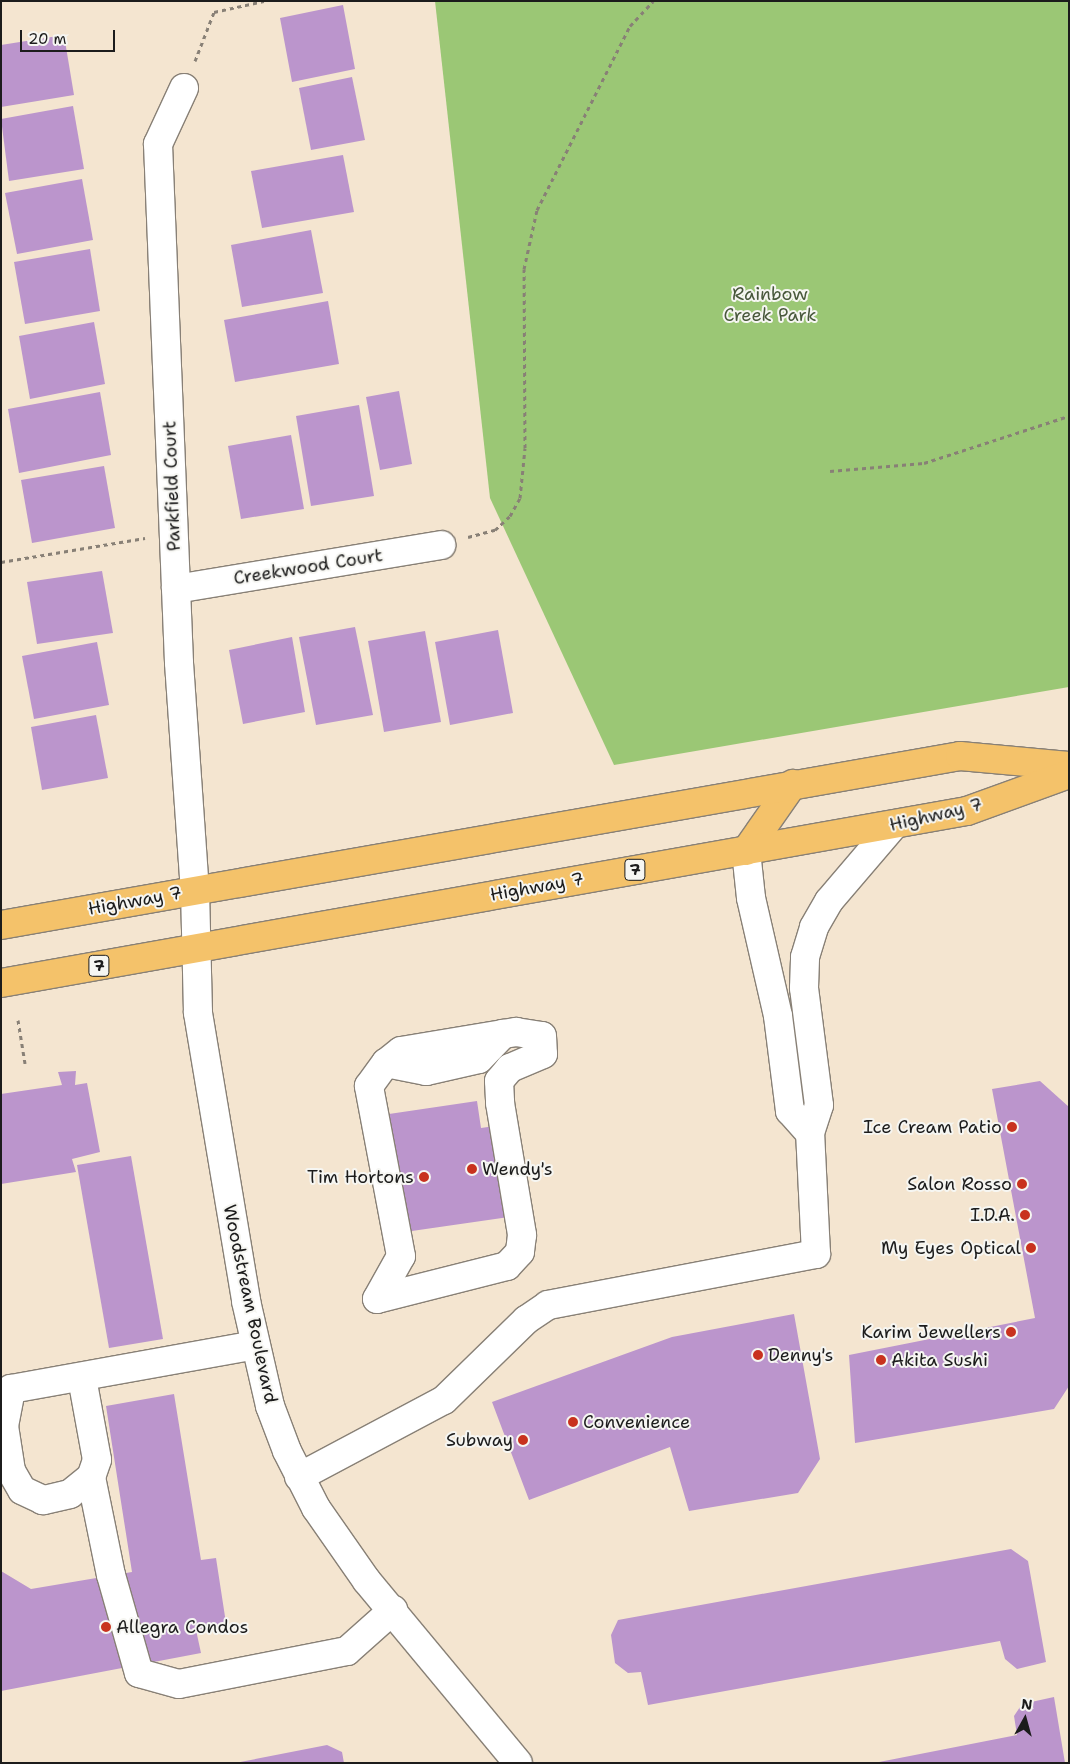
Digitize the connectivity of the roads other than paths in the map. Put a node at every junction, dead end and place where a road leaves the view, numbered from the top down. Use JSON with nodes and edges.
{"nodes":[{"id":1,"x":184,"y":88,"type":"road end"},
{"id":2,"x":441,"y":545,"type":"road end"},
{"id":3,"x":176,"y":589,"type":"junction"},
{"id":4,"x":1069,"y":766,"type":"edge"},
{"id":5,"x":1069,"y":774,"type":"edge"},
{"id":6,"x":793,"y":784,"type":"junction"},
{"id":7,"x":894,"y":825,"type":"junction"},
{"id":8,"x":746,"y":851,"type":"junction"},
{"id":9,"x":195,"y":890,"type":"junction"},
{"id":10,"x":1,"y":924,"type":"edge"},
{"id":11,"x":196,"y":948,"type":"junction"},
{"id":12,"x":1,"y":983,"type":"edge"},
{"id":13,"x":503,"y":1034,"type":"joint"},
{"id":14,"x":810,"y":1133,"type":"junction"},
{"id":15,"x":255,"y":1344,"type":"junction"},
{"id":16,"x":82,"y":1378,"type":"junction"},
{"id":17,"x":91,"y":1477,"type":"junction"},
{"id":18,"x":299,"y":1477,"type":"junction"},
{"id":19,"x":393,"y":1610,"type":"junction"},
{"id":20,"x":518,"y":1763,"type":"edge"}],
"edges":[{"from":1,"to":3,"type":"street","name":"Parkfield Court"},
{"from":2,"to":3,"type":"street","name":"Creekwood Court"},
{"from":3,"to":9,"type":"street","name":"Parkfield Court"},
{"from":4,"to":6,"type":"main road","name":"Highway 7"},
{"from":5,"to":7,"type":"main road","name":"Highway 7","number":"7"},
{"from":6,"to":8,"type":"main road"},
{"from":6,"to":9,"type":"main road","name":"Highway 7"},
{"from":7,"to":8,"type":"main road","name":"Highway 7","number":"7"},
{"from":7,"to":14,"type":"street"},
{"from":8,"to":11,"type":"main road","name":"Highway 7","number":"7"},
{"from":8,"to":14,"type":"street"},
{"from":9,"to":10,"type":"main road","name":"Highway 7"},
{"from":9,"to":11,"type":"street","name":"Woodstream Boulevard"},
{"from":11,"to":12,"type":"main road","name":"Highway 7","number":"7"},
{"from":11,"to":15,"type":"street","name":"Woodstream Boulevard"},
{"from":13,"to":13,"type":"street"},
{"from":14,"to":18,"type":"street"},
{"from":15,"to":16,"type":"street"},
{"from":15,"to":18,"type":"street","name":"Woodstream Boulevard"},
{"from":16,"to":17,"type":"street"},
{"from":16,"to":17,"type":"street"},
{"from":17,"to":19,"type":"street"},
{"from":18,"to":19,"type":"street","name":"Woodstream Boulevard"},
{"from":19,"to":20,"type":"street","name":"Woodstream Boulevard"}]}
